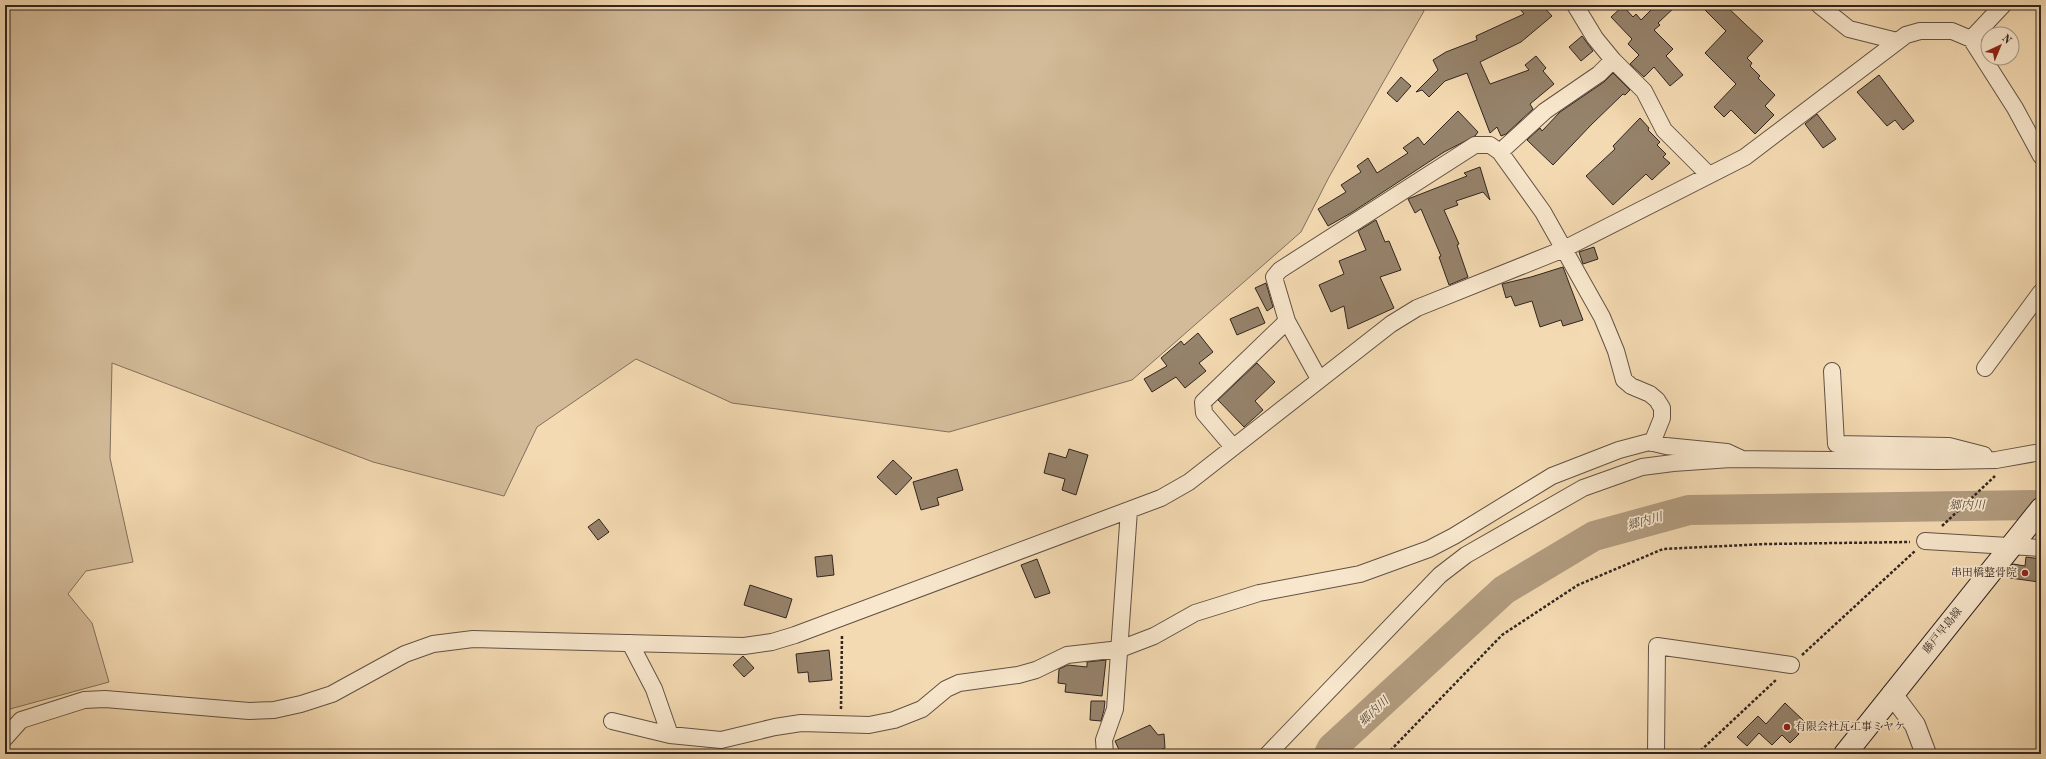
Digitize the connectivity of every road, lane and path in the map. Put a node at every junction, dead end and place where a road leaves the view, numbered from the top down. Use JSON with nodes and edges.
{"nodes":[{"id":1,"x":1575,"y":5,"type":"edge"},
{"id":2,"x":1819,"y":5,"type":"edge"},
{"id":3,"x":2003,"y":5,"type":"edge"},
{"id":4,"x":1971,"y":39,"type":"junction"},
{"id":5,"x":1896,"y":40,"type":"junction"},
{"id":6,"x":1613,"y":60,"type":"junction"},
{"id":7,"x":1500,"y":152,"type":"junction"},
{"id":8,"x":2041,"y":156,"type":"edge"},
{"id":9,"x":1709,"y":175,"type":"junction"},
{"id":10,"x":1564,"y":249,"type":"junction"},
{"id":11,"x":2041,"y":292,"type":"edge"},
{"id":12,"x":1287,"y":321,"type":"junction"},
{"id":13,"x":1986,"y":368,"type":"dead end"},
{"id":14,"x":1832,"y":371,"type":"dead end"},
{"id":15,"x":1319,"y":379,"type":"junction"},
{"id":16,"x":1652,"y":443,"type":"junction"},
{"id":17,"x":1233,"y":447,"type":"junction"},
{"id":18,"x":1858,"y":452,"type":"junction"},
{"id":19,"x":2041,"y":452,"type":"edge"},
{"id":20,"x":1742,"y":459,"type":"junction"},
{"id":21,"x":1996,"y":467,"type":"junction"},
{"id":22,"x":2041,"y":509,"type":"edge"},
{"id":23,"x":1129,"y":510,"type":"junction"},
{"id":24,"x":1925,"y":541,"type":"junction"},
{"id":25,"x":2010,"y":547,"type":"junction"},
{"id":26,"x":2041,"y":548,"type":"edge"},
{"id":27,"x":842,"y":618,"type":"junction"},
{"id":28,"x":630,"y":643,"type":"junction"},
{"id":29,"x":1120,"y":649,"type":"junction"},
{"id":30,"x":1791,"y":665,"type":"junction"},
{"id":31,"x":1892,"y":694,"type":"junction"},
{"id":32,"x":612,"y":721,"type":"dead end"},
{"id":33,"x":838,"y":724,"type":"junction"},
{"id":34,"x":670,"y":735,"type":"junction"},
{"id":35,"x":5,"y":738,"type":"edge"},
{"id":36,"x":1105,"y":747,"type":"edge"},
{"id":37,"x":1094,"y":754,"type":"edge"},
{"id":38,"x":1268,"y":754,"type":"edge"},
{"id":39,"x":1387,"y":754,"type":"edge"},
{"id":40,"x":1656,"y":754,"type":"edge"},
{"id":41,"x":1697,"y":754,"type":"edge"},
{"id":42,"x":1845,"y":754,"type":"edge"},
{"id":43,"x":1926,"y":754,"type":"edge"}],
"edges":[{"from":1,"to":6,"type":"street"},
{"from":2,"to":5,"type":"street"},
{"from":3,"to":4,"type":"street"},
{"from":4,"to":5,"type":"street"},
{"from":4,"to":8,"type":"street"},
{"from":5,"to":9,"type":"street"},
{"from":6,"to":7,"type":"street"},
{"from":6,"to":9,"type":"street"},
{"from":7,"to":10,"type":"street"},
{"from":7,"to":12,"type":"street"},
{"from":9,"to":10,"type":"street"},
{"from":10,"to":15,"type":"street"},
{"from":10,"to":16,"type":"street"},
{"from":11,"to":13,"type":"street"},
{"from":12,"to":15,"type":"street"},
{"from":12,"to":17,"type":"street"},
{"from":14,"to":18,"type":"street"},
{"from":15,"to":17,"type":"street"},
{"from":16,"to":20,"type":"street"},
{"from":16,"to":29,"type":"street"},
{"from":17,"to":23,"type":"street"},
{"from":18,"to":20,"type":"street"},
{"from":18,"to":21,"type":"street"},
{"from":19,"to":21,"type":"street"},
{"from":20,"to":38,"type":"street"},
{"from":21,"to":24,"type":"path"},
{"from":22,"to":25,"type":"main road","name":"藤戸早島線"},
{"from":23,"to":27,"type":"street"},
{"from":23,"to":29,"type":"street"},
{"from":24,"to":25,"type":"street"},
{"from":24,"to":30,"type":"path"},
{"from":24,"to":39,"type":"path"},
{"from":25,"to":26,"type":"street"},
{"from":25,"to":31,"type":"main road","name":"藤戸早島線"},
{"from":27,"to":28,"type":"street"},
{"from":27,"to":33,"type":"path"},
{"from":28,"to":34,"type":"street"},
{"from":28,"to":35,"type":"street"},
{"from":29,"to":33,"type":"street"},
{"from":29,"to":36,"type":"street"},
{"from":30,"to":40,"type":"street"},
{"from":30,"to":41,"type":"path"},
{"from":31,"to":42,"type":"main road","name":"藤戸早島線"},
{"from":31,"to":43,"type":"street"},
{"from":32,"to":34,"type":"street"},
{"from":33,"to":34,"type":"street"},
{"from":36,"to":37,"type":"street"}]}
